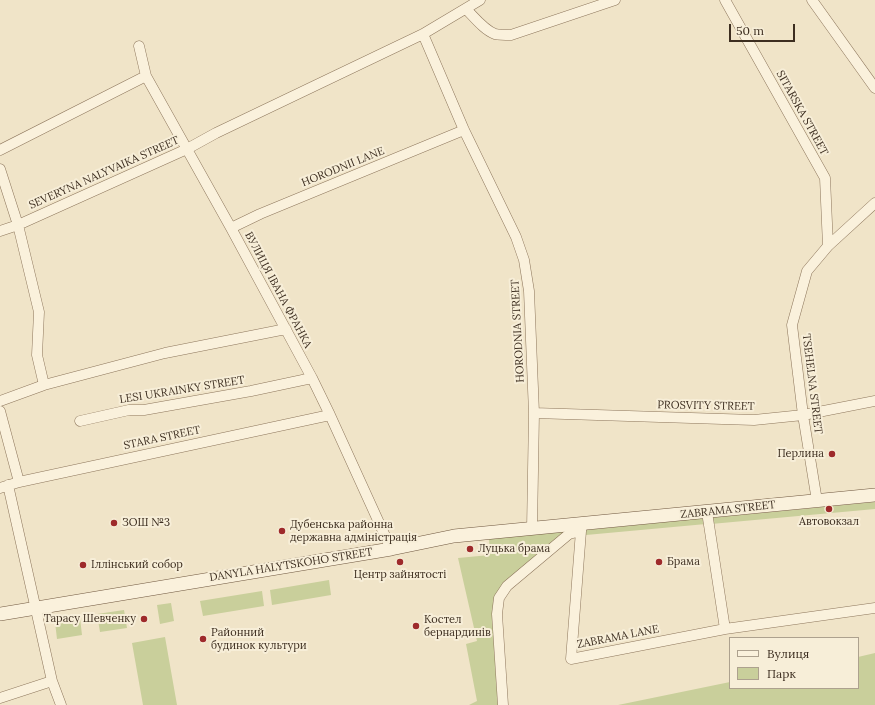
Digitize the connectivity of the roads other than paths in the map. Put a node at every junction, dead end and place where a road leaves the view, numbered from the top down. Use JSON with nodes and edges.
{"nodes":[{"id":1,"x":480,"y":0,"type":"edge"},
{"id":2,"x":615,"y":0,"type":"edge"},
{"id":3,"x":725,"y":0,"type":"edge"},
{"id":4,"x":812,"y":0,"type":"edge"},
{"id":5,"x":466,"y":9,"type":"junction"},
{"id":6,"x":423,"y":34,"type":"junction"},
{"id":7,"x":139,"y":46,"type":"dead end"},
{"id":8,"x":146,"y":76,"type":"junction"},
{"id":9,"x":875,"y":88,"type":"edge"},
{"id":10,"x":464,"y":130,"type":"junction"},
{"id":11,"x":187,"y":149,"type":"junction"},
{"id":12,"x":0,"y":150,"type":"edge"},
{"id":13,"x":0,"y":169,"type":"edge"},
{"id":14,"x":875,"y":203,"type":"edge"},
{"id":15,"x":18,"y":225,"type":"junction"},
{"id":16,"x":231,"y":228,"type":"junction"},
{"id":17,"x":0,"y":231,"type":"edge"},
{"id":18,"x":828,"y":246,"type":"junction"},
{"id":19,"x":286,"y":329,"type":"junction"},
{"id":20,"x":312,"y":378,"type":"junction"},
{"id":21,"x":44,"y":385,"type":"junction"},
{"id":22,"x":0,"y":401,"type":"edge"},
{"id":23,"x":875,"y":401,"type":"edge"},
{"id":24,"x":0,"y":411,"type":"edge"},
{"id":25,"x":534,"y":413,"type":"junction"},
{"id":26,"x":330,"y":415,"type":"junction"},
{"id":27,"x":803,"y":415,"type":"junction"},
{"id":28,"x":80,"y":421,"type":"dead end"},
{"id":29,"x":19,"y":482,"type":"junction"},
{"id":30,"x":4,"y":486,"type":"edge"},
{"id":31,"x":875,"y":495,"type":"edge"},
{"id":32,"x":817,"y":501,"type":"junction"},
{"id":33,"x":707,"y":512,"type":"junction"},
{"id":34,"x":582,"y":528,"type":"junction"},
{"id":35,"x":532,"y":529,"type":"junction"},
{"id":36,"x":391,"y":549,"type":"junction"},
{"id":37,"x":35,"y":608,"type":"junction"},
{"id":38,"x":875,"y":608,"type":"edge"},
{"id":39,"x":0,"y":614,"type":"edge"},
{"id":40,"x":725,"y":629,"type":"junction"},
{"id":41,"x":52,"y":681,"type":"junction"},
{"id":42,"x":0,"y":698,"type":"edge"},
{"id":43,"x":61,"y":705,"type":"edge"},
{"id":44,"x":503,"y":705,"type":"edge"}],
"edges":[{"from":1,"to":5,"type":"street","name":"SEVERYNA NALYVAIKA STREET"},
{"from":2,"to":5,"type":"street"},
{"from":3,"to":18,"type":"street","name":"SITARSKA STREET"},
{"from":4,"to":9,"type":"street"},
{"from":5,"to":6,"type":"street","name":"SEVERYNA NALYVAIKA STREET"},
{"from":6,"to":10,"type":"street","name":"HORODNIA STREET"},
{"from":6,"to":11,"type":"street","name":"SEVERYNA NALYVAIKA STREET"},
{"from":7,"to":8,"type":"street","name":"ВУЛИЦЯ ІВАНА ФРАНКА"},
{"from":8,"to":11,"type":"street","name":"ВУЛИЦЯ ІВАНА ФРАНКА"},
{"from":8,"to":12,"type":"street"},
{"from":10,"to":16,"type":"street","name":"HORODNII LANE"},
{"from":10,"to":25,"type":"street","name":"HORODNIA STREET"},
{"from":11,"to":15,"type":"street","name":"SEVERYNA NALYVAIKA STREET"},
{"from":11,"to":16,"type":"street","name":"ВУЛИЦЯ ІВАНА ФРАНКА"},
{"from":13,"to":15,"type":"street"},
{"from":14,"to":18,"type":"street","name":"TSEHELNA STREET"},
{"from":15,"to":17,"type":"street","name":"SEVERYNA NALYVAIKA STREET"},
{"from":15,"to":21,"type":"street"},
{"from":16,"to":19,"type":"street","name":"ВУЛИЦЯ ІВАНА ФРАНКА"},
{"from":18,"to":27,"type":"street","name":"TSEHELNA STREET"},
{"from":19,"to":20,"type":"street","name":"ВУЛИЦЯ ІВАНА ФРАНКА"},
{"from":19,"to":21,"type":"street"},
{"from":20,"to":26,"type":"street","name":"ВУЛИЦЯ ІВАНА ФРАНКА"},
{"from":20,"to":28,"type":"street","name":"LESI UKRAINKY STREET"},
{"from":21,"to":22,"type":"street"},
{"from":23,"to":27,"type":"street","name":"PROSVITY STREET"},
{"from":24,"to":29,"type":"street"},
{"from":25,"to":27,"type":"street","name":"PROSVITY STREET"},
{"from":25,"to":35,"type":"street","name":"HORODNIA STREET"},
{"from":26,"to":29,"type":"street","name":"STARA STREET"},
{"from":26,"to":36,"type":"street","name":"ВУЛИЦЯ ІВАНА ФРАНКА"},
{"from":27,"to":32,"type":"street","name":"TSEHELNA STREET"},
{"from":29,"to":30,"type":"street","name":"STARA STREET"},
{"from":30,"to":37,"type":"street"},
{"from":31,"to":32,"type":"main road","name":"ZABRAMA STREET"},
{"from":32,"to":33,"type":"main road","name":"ZABRAMA STREET"},
{"from":33,"to":34,"type":"main road","name":"ZABRAMA STREET"},
{"from":33,"to":40,"type":"street"},
{"from":34,"to":35,"type":"main road","name":"DANYLA HALYTSKOHO STREET"},
{"from":34,"to":40,"type":"street","name":"ZABRAMA LANE"},
{"from":34,"to":44,"type":"street"},
{"from":35,"to":36,"type":"main road","name":"DANYLA HALYTSKOHO STREET"},
{"from":36,"to":37,"type":"main road","name":"DANYLA HALYTSKOHO STREET"},
{"from":37,"to":39,"type":"main road","name":"DANYLA HALYTSKOHO STREET"},
{"from":37,"to":41,"type":"street"},
{"from":38,"to":40,"type":"street","name":"ZABRAMA LANE"},
{"from":41,"to":42,"type":"street"},
{"from":41,"to":43,"type":"street"}]}
